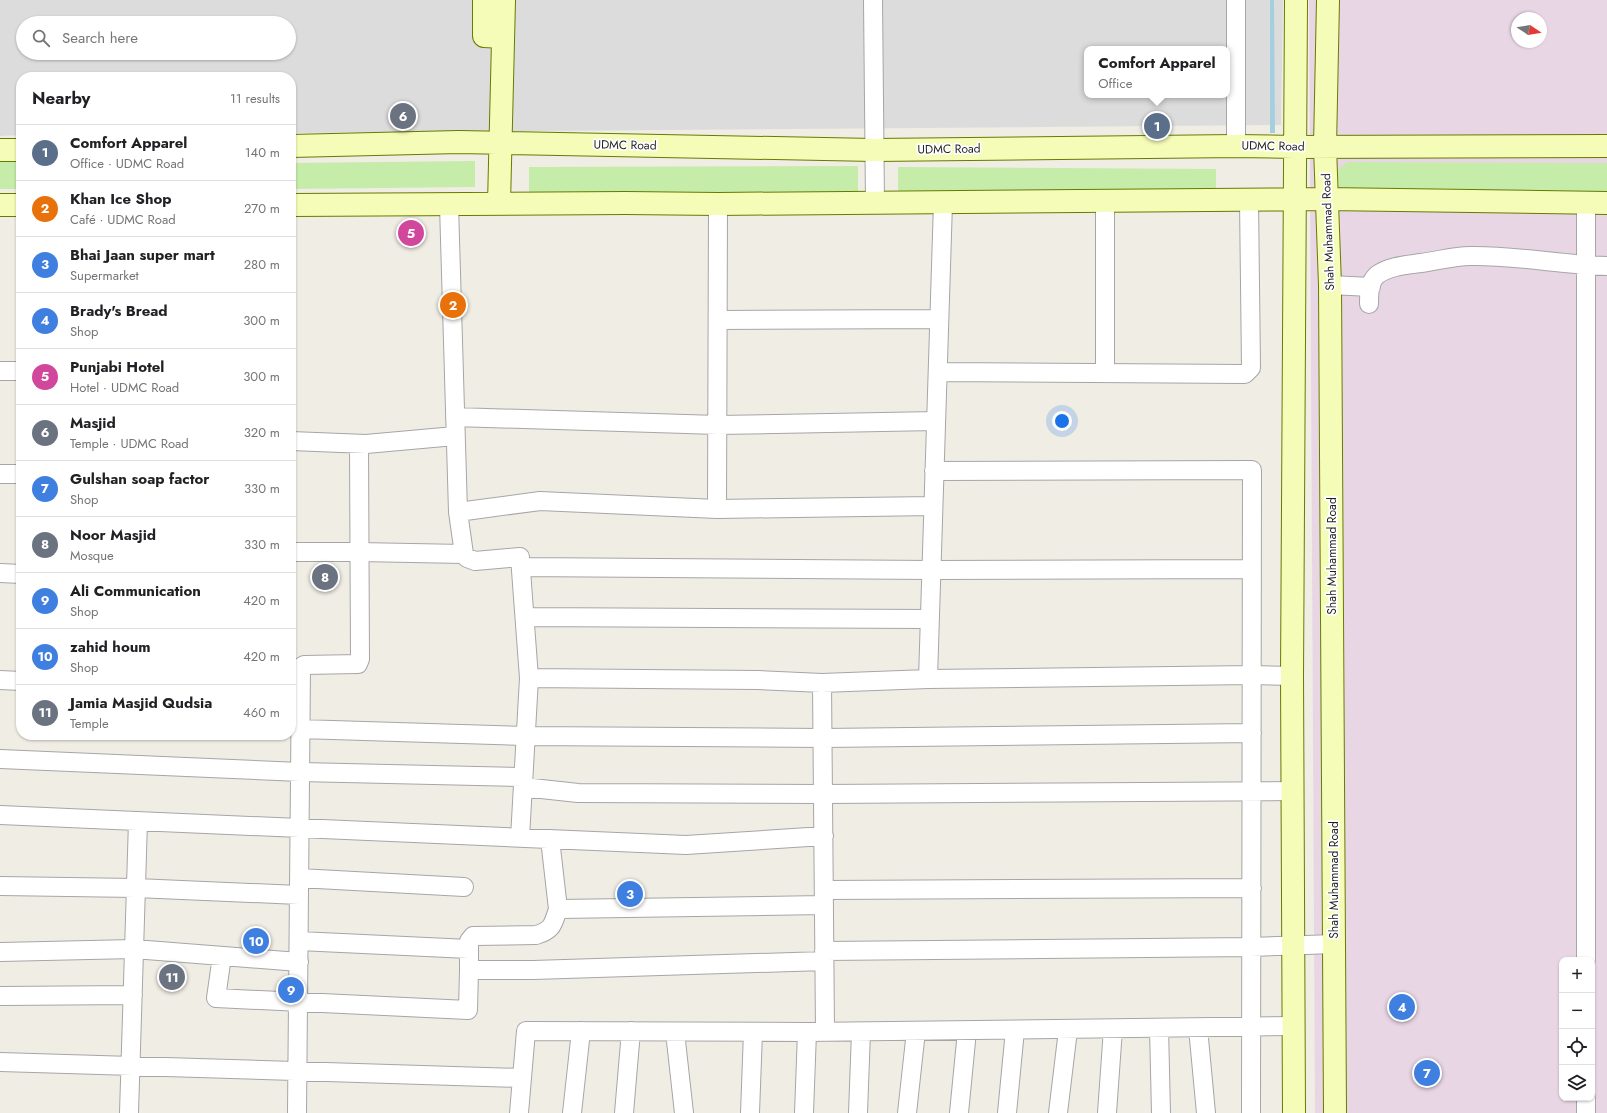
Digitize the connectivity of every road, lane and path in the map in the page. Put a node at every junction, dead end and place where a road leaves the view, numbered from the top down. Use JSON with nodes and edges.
{"nodes":[{"id":1,"x":484,"y":0,"type":"edge"},
{"id":2,"x":504,"y":0,"type":"edge"},
{"id":3,"x":873,"y":0,"type":"edge"},
{"id":4,"x":1236,"y":0,"type":"edge"},
{"id":5,"x":1296,"y":0,"type":"edge"},
{"id":6,"x":1328,"y":0,"type":"edge"},
{"id":7,"x":494,"y":37,"type":"junction"},
{"id":8,"x":1326,"y":115,"type":"junction"},
{"id":9,"x":1295,"y":118,"type":"junction"},
{"id":10,"x":501,"y":143,"type":"junction"},
{"id":11,"x":296,"y":146,"type":"edge"},
{"id":12,"x":1236,"y":146,"type":"junction"},
{"id":13,"x":1607,"y":146,"type":"edge"},
{"id":14,"x":1294,"y":147,"type":"junction"},
{"id":15,"x":1325,"y":147,"type":"junction"},
{"id":16,"x":0,"y":150,"type":"edge"},
{"id":17,"x":16,"y":150,"type":"edge"},
{"id":18,"x":874,"y":150,"type":"junction"},
{"id":19,"x":1326,"y":199,"type":"junction"},
{"id":20,"x":1249,"y":200,"type":"junction"},
{"id":21,"x":1294,"y":200,"type":"junction"},
{"id":22,"x":1105,"y":201,"type":"junction"},
{"id":23,"x":875,"y":203,"type":"junction"},
{"id":24,"x":943,"y":203,"type":"junction"},
{"id":25,"x":1597,"y":203,"type":"edge"},
{"id":26,"x":499,"y":204,"type":"junction"},
{"id":27,"x":718,"y":204,"type":"junction"},
{"id":28,"x":0,"y":205,"type":"edge"},
{"id":29,"x":16,"y":205,"type":"edge"},
{"id":30,"x":296,"y":205,"type":"edge"},
{"id":31,"x":449,"y":205,"type":"junction"},
{"id":32,"x":1586,"y":266,"type":"junction"},
{"id":33,"x":1607,"y":266,"type":"edge"},
{"id":34,"x":1293,"y":268,"type":"junction"},
{"id":35,"x":1330,"y":275,"type":"junction"},
{"id":36,"x":939,"y":319,"type":"junction"},
{"id":37,"x":718,"y":320,"type":"junction"},
{"id":38,"x":0,"y":371,"type":"edge"},
{"id":39,"x":16,"y":371,"type":"edge"},
{"id":40,"x":938,"y":372,"type":"junction"},
{"id":41,"x":1106,"y":373,"type":"junction"},
{"id":42,"x":454,"y":417,"type":"junction"},
{"id":43,"x":936,"y":421,"type":"junction"},
{"id":44,"x":718,"y":425,"type":"junction"},
{"id":45,"x":455,"y":436,"type":"junction"},
{"id":46,"x":296,"y":442,"type":"edge"},
{"id":47,"x":359,"y":444,"type":"junction"},
{"id":48,"x":934,"y":471,"type":"junction"},
{"id":49,"x":0,"y":474,"type":"edge"},
{"id":50,"x":16,"y":474,"type":"edge"},
{"id":51,"x":934,"y":506,"type":"junction"},
{"id":52,"x":718,"y":509,"type":"junction"},
{"id":53,"x":458,"y":512,"type":"junction"},
{"id":54,"x":296,"y":552,"type":"edge"},
{"id":55,"x":360,"y":552,"type":"junction"},
{"id":56,"x":464,"y":554,"type":"junction"},
{"id":57,"x":521,"y":567,"type":"junction"},
{"id":58,"x":1252,"y":569,"type":"junction"},
{"id":59,"x":931,"y":570,"type":"junction"},
{"id":60,"x":0,"y":573,"type":"edge"},
{"id":61,"x":16,"y":574,"type":"edge"},
{"id":62,"x":525,"y":617,"type":"junction"},
{"id":63,"x":930,"y":619,"type":"junction"},
{"id":64,"x":1252,"y":675,"type":"junction"},
{"id":65,"x":1292,"y":676,"type":"junction"},
{"id":66,"x":529,"y":678,"type":"junction"},
{"id":67,"x":928,"y":679,"type":"junction"},
{"id":68,"x":0,"y":680,"type":"edge"},
{"id":69,"x":16,"y":681,"type":"edge"},
{"id":70,"x":296,"y":682,"type":"edge"},
{"id":71,"x":822,"y":683,"type":"junction"},
{"id":72,"x":297,"y":721,"type":"edge"},
{"id":73,"x":1252,"y":733,"type":"junction"},
{"id":74,"x":526,"y":736,"type":"junction"},
{"id":75,"x":823,"y":738,"type":"junction"},
{"id":76,"x":0,"y":759,"type":"edge"},
{"id":77,"x":300,"y":772,"type":"junction"},
{"id":78,"x":523,"y":782,"type":"junction"},
{"id":79,"x":1293,"y":791,"type":"junction"},
{"id":80,"x":1252,"y":792,"type":"junction"},
{"id":81,"x":823,"y":794,"type":"junction"},
{"id":82,"x":0,"y":815,"type":"edge"},
{"id":83,"x":138,"y":821,"type":"junction"},
{"id":84,"x":299,"y":828,"type":"junction"},
{"id":85,"x":824,"y":836,"type":"junction"},
{"id":86,"x":520,"y":838,"type":"junction"},
{"id":87,"x":550,"y":839,"type":"junction"},
{"id":88,"x":0,"y":886,"type":"edge"},
{"id":89,"x":299,"y":886,"type":"junction"},
{"id":90,"x":464,"y":887,"type":"dead end"},
{"id":91,"x":136,"y":888,"type":"junction"},
{"id":92,"x":1252,"y":888,"type":"junction"},
{"id":93,"x":824,"y":897,"type":"junction"},
{"id":94,"x":558,"y":909,"type":"junction"},
{"id":95,"x":299,"y":941,"type":"junction"},
{"id":96,"x":1334,"y":944,"type":"junction"},
{"id":97,"x":1294,"y":945,"type":"junction"},
{"id":98,"x":1251,"y":947,"type":"junction"},
{"id":99,"x":134,"y":949,"type":"junction"},
{"id":100,"x":469,"y":949,"type":"junction"},
{"id":101,"x":0,"y":952,"type":"edge"},
{"id":102,"x":222,"y":956,"type":"junction"},
{"id":103,"x":824,"y":956,"type":"junction"},
{"id":104,"x":1586,"y":957,"type":"edge"},
{"id":105,"x":298,"y":962,"type":"junction"},
{"id":106,"x":469,"y":970,"type":"junction"},
{"id":107,"x":132,"y":995,"type":"junction"},
{"id":108,"x":0,"y":996,"type":"edge"},
{"id":109,"x":298,"y":1003,"type":"junction"},
{"id":110,"x":1294,"y":1026,"type":"junction"},
{"id":111,"x":1251,"y":1027,"type":"junction"},
{"id":112,"x":1159,"y":1028,"type":"junction"},
{"id":113,"x":1198,"y":1028,"type":"junction"},
{"id":114,"x":1113,"y":1029,"type":"junction"},
{"id":115,"x":1015,"y":1030,"type":"junction"},
{"id":116,"x":1068,"y":1030,"type":"junction"},
{"id":117,"x":581,"y":1031,"type":"junction"},
{"id":118,"x":631,"y":1031,"type":"junction"},
{"id":119,"x":916,"y":1031,"type":"junction"},
{"id":120,"x":967,"y":1031,"type":"junction"},
{"id":121,"x":675,"y":1032,"type":"junction"},
{"id":122,"x":753,"y":1032,"type":"junction"},
{"id":123,"x":816,"y":1032,"type":"junction"},
{"id":124,"x":861,"y":1032,"type":"junction"},
{"id":125,"x":0,"y":1062,"type":"edge"},
{"id":126,"x":130,"y":1066,"type":"junction"},
{"id":127,"x":298,"y":1071,"type":"junction"},
{"id":128,"x":521,"y":1078,"type":"junction"},
{"id":129,"x":1586,"y":1101,"type":"edge"},
{"id":130,"x":129,"y":1113,"type":"edge"},
{"id":131,"x":297,"y":1113,"type":"edge"},
{"id":132,"x":519,"y":1113,"type":"edge"},
{"id":133,"x":572,"y":1113,"type":"edge"},
{"id":134,"x":624,"y":1113,"type":"edge"},
{"id":135,"x":684,"y":1113,"type":"edge"},
{"id":136,"x":750,"y":1113,"type":"edge"},
{"id":137,"x":804,"y":1113,"type":"edge"},
{"id":138,"x":858,"y":1113,"type":"edge"},
{"id":139,"x":907,"y":1113,"type":"edge"},
{"id":140,"x":959,"y":1113,"type":"edge"},
{"id":141,"x":1007,"y":1113,"type":"edge"},
{"id":142,"x":1058,"y":1113,"type":"edge"},
{"id":143,"x":1107,"y":1113,"type":"edge"},
{"id":144,"x":1161,"y":1113,"type":"edge"},
{"id":145,"x":1206,"y":1113,"type":"edge"},
{"id":146,"x":1251,"y":1113,"type":"edge"},
{"id":147,"x":1294,"y":1113,"type":"edge"},
{"id":148,"x":1335,"y":1113,"type":"edge"},
{"id":149,"x":1586,"y":1113,"type":"edge"}],
"edges":[{"from":1,"to":7,"type":"main road"},
{"from":2,"to":7,"type":"main road"},
{"from":3,"to":18,"type":"street"},
{"from":4,"to":12,"type":"street"},
{"from":5,"to":9,"type":"main road"},
{"from":6,"to":8,"type":"main road","name":"Shah Muhammad Road"},
{"from":7,"to":10,"type":"main road"},
{"from":8,"to":9,"type":"main road"},
{"from":8,"to":15,"type":"main road","name":"Shah Muhammad Road"},
{"from":9,"to":14,"type":"main road"},
{"from":10,"to":11,"type":"main road","name":"UDMC Road"},
{"from":10,"to":18,"type":"main road","name":"UDMC Road"},
{"from":10,"to":26,"type":"main road"},
{"from":12,"to":14,"type":"main road","name":"UDMC Road"},
{"from":12,"to":18,"type":"main road","name":"UDMC Road"},
{"from":13,"to":15,"type":"main road","name":"UDMC Road"},
{"from":14,"to":15,"type":"main road","name":"UDMC Road"},
{"from":14,"to":21,"type":"main road"},
{"from":15,"to":19,"type":"main road","name":"Shah Muhammad Road"},
{"from":16,"to":17,"type":"main road"},
{"from":18,"to":23,"type":"street"},
{"from":19,"to":21,"type":"main road"},
{"from":19,"to":25,"type":"main road"},
{"from":19,"to":35,"type":"main road","name":"Shah Muhammad Road"},
{"from":20,"to":21,"type":"main road"},
{"from":20,"to":22,"type":"main road"},
{"from":20,"to":41,"type":"street"},
{"from":21,"to":34,"type":"main road"},
{"from":22,"to":24,"type":"main road"},
{"from":22,"to":41,"type":"street"},
{"from":23,"to":24,"type":"main road"},
{"from":23,"to":27,"type":"main road"},
{"from":24,"to":36,"type":"street"},
{"from":25,"to":32,"type":"street"},
{"from":26,"to":27,"type":"main road"},
{"from":26,"to":31,"type":"main road"},
{"from":27,"to":37,"type":"street"},
{"from":28,"to":29,"type":"main road"},
{"from":30,"to":31,"type":"main road"},
{"from":31,"to":42,"type":"street"},
{"from":32,"to":33,"type":"street"},
{"from":32,"to":35,"type":"street"},
{"from":32,"to":104,"type":"street"},
{"from":34,"to":35,"type":"main road"},
{"from":34,"to":65,"type":"main road"},
{"from":35,"to":96,"type":"main road","name":"Shah Muhammad Road"},
{"from":36,"to":37,"type":"street"},
{"from":36,"to":40,"type":"street"},
{"from":37,"to":44,"type":"street"},
{"from":38,"to":39,"type":"street"},
{"from":40,"to":41,"type":"street"},
{"from":40,"to":43,"type":"street"},
{"from":42,"to":44,"type":"street"},
{"from":42,"to":45,"type":"street"},
{"from":43,"to":44,"type":"street"},
{"from":43,"to":48,"type":"street"},
{"from":44,"to":52,"type":"street"},
{"from":45,"to":47,"type":"street"},
{"from":45,"to":53,"type":"street"},
{"from":46,"to":47,"type":"street"},
{"from":47,"to":55,"type":"street"},
{"from":48,"to":51,"type":"street"},
{"from":48,"to":58,"type":"street"},
{"from":49,"to":50,"type":"street"},
{"from":51,"to":52,"type":"street"},
{"from":51,"to":59,"type":"street"},
{"from":52,"to":53,"type":"street"},
{"from":53,"to":56,"type":"street"},
{"from":54,"to":55,"type":"street"},
{"from":55,"to":56,"type":"street"},
{"from":55,"to":70,"type":"street"},
{"from":56,"to":57,"type":"street"},
{"from":57,"to":59,"type":"street"},
{"from":57,"to":62,"type":"street"},
{"from":58,"to":59,"type":"street"},
{"from":58,"to":64,"type":"street"},
{"from":59,"to":63,"type":"street"},
{"from":60,"to":61,"type":"street"},
{"from":62,"to":63,"type":"street"},
{"from":62,"to":66,"type":"street"},
{"from":63,"to":67,"type":"street"},
{"from":64,"to":65,"type":"street"},
{"from":64,"to":67,"type":"street"},
{"from":64,"to":73,"type":"street"},
{"from":65,"to":79,"type":"main road"},
{"from":66,"to":71,"type":"street"},
{"from":66,"to":74,"type":"street"},
{"from":67,"to":71,"type":"street"},
{"from":68,"to":69,"type":"street"},
{"from":70,"to":72,"type":"street"},
{"from":71,"to":75,"type":"street"},
{"from":72,"to":74,"type":"street"},
{"from":72,"to":77,"type":"street"},
{"from":73,"to":75,"type":"street"},
{"from":73,"to":80,"type":"street"},
{"from":74,"to":75,"type":"street"},
{"from":74,"to":78,"type":"street"},
{"from":75,"to":81,"type":"street"},
{"from":76,"to":77,"type":"street"},
{"from":77,"to":78,"type":"street"},
{"from":77,"to":84,"type":"street"},
{"from":78,"to":81,"type":"street"},
{"from":78,"to":86,"type":"street"},
{"from":79,"to":80,"type":"street"},
{"from":79,"to":97,"type":"main road"},
{"from":80,"to":81,"type":"street"},
{"from":80,"to":92,"type":"street"},
{"from":81,"to":85,"type":"street"},
{"from":82,"to":83,"type":"street"},
{"from":83,"to":84,"type":"street"},
{"from":83,"to":91,"type":"street"},
{"from":84,"to":86,"type":"street"},
{"from":84,"to":89,"type":"street"},
{"from":85,"to":87,"type":"street"},
{"from":85,"to":93,"type":"street"},
{"from":86,"to":87,"type":"street"},
{"from":87,"to":94,"type":"street"},
{"from":88,"to":91,"type":"street"},
{"from":89,"to":90,"type":"street"},
{"from":89,"to":91,"type":"street"},
{"from":89,"to":95,"type":"street"},
{"from":91,"to":99,"type":"street"},
{"from":92,"to":93,"type":"street"},
{"from":92,"to":98,"type":"street"},
{"from":93,"to":94,"type":"street"},
{"from":93,"to":103,"type":"street"},
{"from":94,"to":100,"type":"street"},
{"from":95,"to":100,"type":"street"},
{"from":95,"to":105,"type":"street"},
{"from":96,"to":97,"type":"street"},
{"from":96,"to":148,"type":"main road","name":"Shah Muhammad Road"},
{"from":97,"to":98,"type":"street"},
{"from":97,"to":110,"type":"main road"},
{"from":98,"to":103,"type":"street"},
{"from":98,"to":111,"type":"street"},
{"from":99,"to":101,"type":"street"},
{"from":99,"to":102,"type":"street"},
{"from":99,"to":107,"type":"street"},
{"from":100,"to":106,"type":"street"},
{"from":102,"to":105,"type":"street"},
{"from":102,"to":109,"type":"street"},
{"from":103,"to":106,"type":"street"},
{"from":103,"to":123,"type":"street"},
{"from":105,"to":109,"type":"street"},
{"from":106,"to":109,"type":"street"},
{"from":107,"to":108,"type":"street"},
{"from":107,"to":126,"type":"street"},
{"from":109,"to":127,"type":"street"},
{"from":110,"to":111,"type":"street"},
{"from":110,"to":147,"type":"main road"},
{"from":111,"to":113,"type":"street"},
{"from":111,"to":146,"type":"street"},
{"from":112,"to":113,"type":"street"},
{"from":112,"to":114,"type":"street"},
{"from":112,"to":144,"type":"street"},
{"from":113,"to":145,"type":"street"},
{"from":114,"to":116,"type":"street"},
{"from":114,"to":143,"type":"street"},
{"from":115,"to":116,"type":"street"},
{"from":115,"to":120,"type":"street"},
{"from":115,"to":141,"type":"street"},
{"from":116,"to":142,"type":"street"},
{"from":117,"to":118,"type":"street"},
{"from":117,"to":128,"type":"street"},
{"from":117,"to":133,"type":"street"},
{"from":118,"to":121,"type":"street"},
{"from":118,"to":134,"type":"street"},
{"from":119,"to":120,"type":"street"},
{"from":119,"to":124,"type":"street"},
{"from":119,"to":139,"type":"street"},
{"from":120,"to":140,"type":"street"},
{"from":121,"to":122,"type":"street"},
{"from":121,"to":135,"type":"street"},
{"from":122,"to":123,"type":"street"},
{"from":122,"to":136,"type":"street"},
{"from":123,"to":124,"type":"street"},
{"from":123,"to":137,"type":"street"},
{"from":124,"to":138,"type":"street"},
{"from":125,"to":126,"type":"street"},
{"from":126,"to":127,"type":"street"},
{"from":126,"to":130,"type":"street"},
{"from":127,"to":128,"type":"street"},
{"from":127,"to":131,"type":"street"},
{"from":128,"to":132,"type":"street"},
{"from":129,"to":149,"type":"street"}]}
